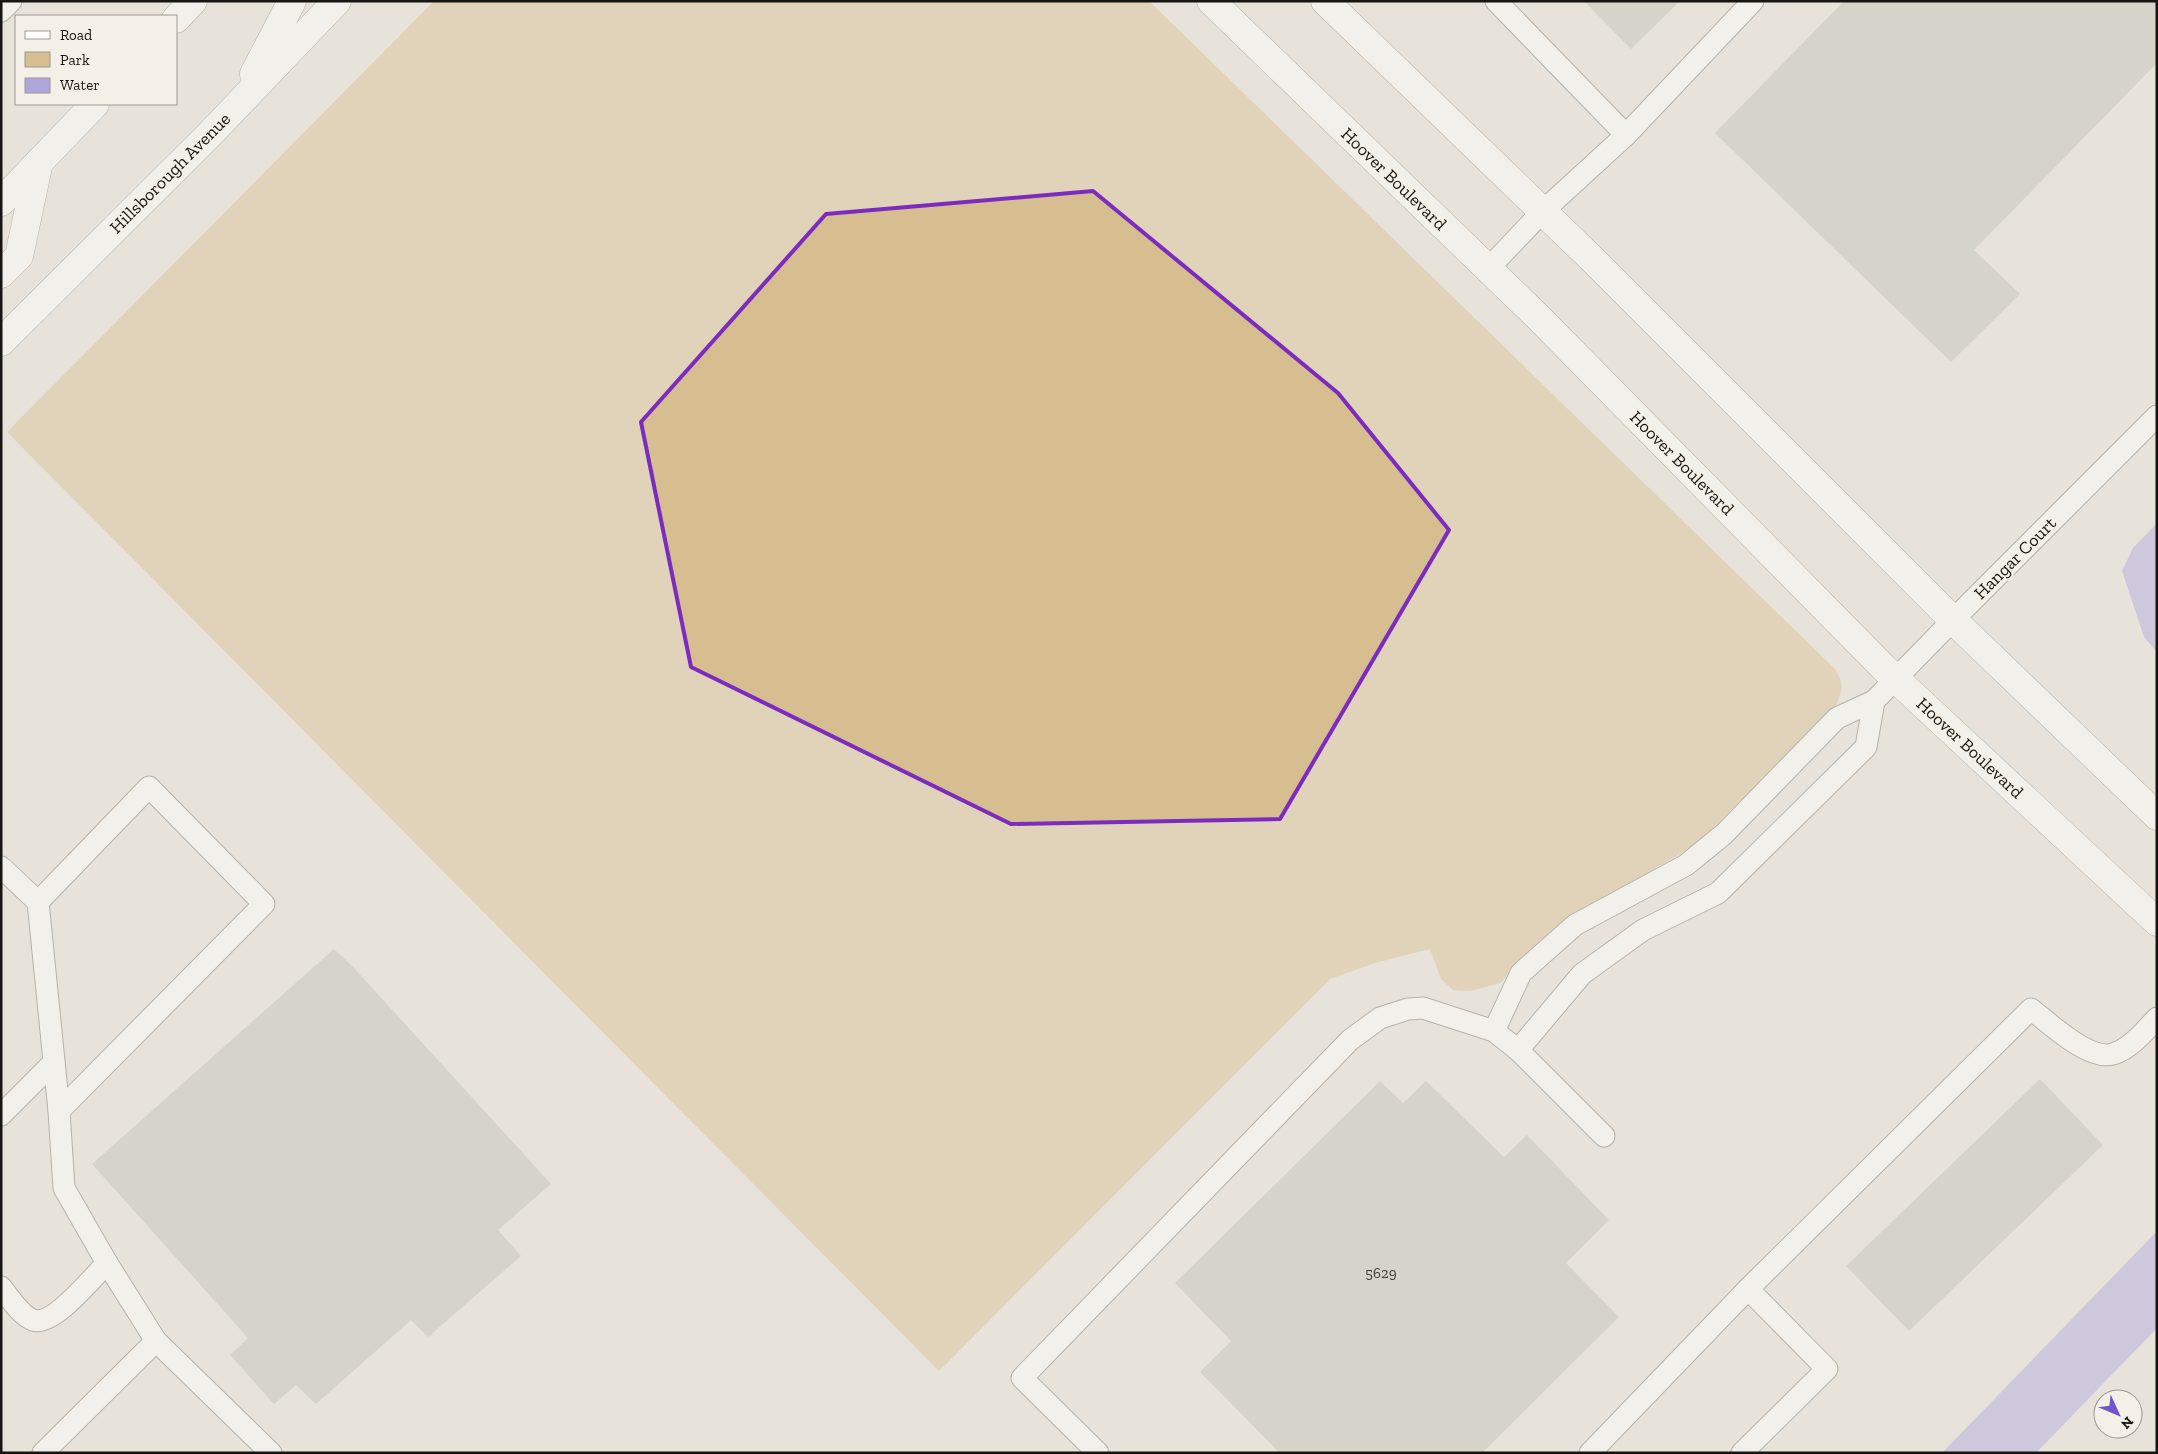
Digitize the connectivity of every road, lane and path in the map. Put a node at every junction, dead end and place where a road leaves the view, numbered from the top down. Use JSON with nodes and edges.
{"nodes":[{"id":1,"x":11,"y":1,"type":"edge"},
{"id":2,"x":193,"y":1,"type":"edge"},
{"id":3,"x":292,"y":1,"type":"edge"},
{"id":4,"x":337,"y":1,"type":"edge"},
{"id":5,"x":1211,"y":1,"type":"edge"},
{"id":6,"x":1326,"y":1,"type":"edge"},
{"id":7,"x":1496,"y":1,"type":"edge"},
{"id":8,"x":1753,"y":1,"type":"edge"},
{"id":9,"x":1,"y":12,"type":"edge"},
{"id":10,"x":178,"y":17,"type":"edge"},
{"id":11,"x":239,"y":102,"type":"junction"},
{"id":12,"x":94,"y":105,"type":"edge"},
{"id":13,"x":1626,"y":135,"type":"junction"},
{"id":14,"x":39,"y":162,"type":"junction"},
{"id":15,"x":1,"y":202,"type":"edge"},
{"id":16,"x":1542,"y":212,"type":"junction"},
{"id":17,"x":1488,"y":270,"type":"junction"},
{"id":18,"x":1,"y":274,"type":"edge"},
{"id":19,"x":1,"y":342,"type":"edge"},
{"id":20,"x":2157,"y":416,"type":"edge"},
{"id":21,"x":1953,"y":620,"type":"junction"},
{"id":22,"x":1896,"y":679,"type":"junction"},
{"id":23,"x":1874,"y":701,"type":"junction"},
{"id":24,"x":2157,"y":816,"type":"edge"},
{"id":25,"x":1,"y":867,"type":"edge"},
{"id":26,"x":38,"y":902,"type":"junction"},
{"id":27,"x":2157,"y":922,"type":"edge"},
{"id":28,"x":2157,"y":1018,"type":"edge"},
{"id":29,"x":1494,"y":1031,"type":"junction"},
{"id":30,"x":1518,"y":1050,"type":"junction"},
{"id":31,"x":54,"y":1062,"type":"junction"},
{"id":32,"x":59,"y":1111,"type":"junction"},
{"id":33,"x":1,"y":1115,"type":"edge"},
{"id":34,"x":1604,"y":1136,"type":"dead end"},
{"id":35,"x":107,"y":1263,"type":"junction"},
{"id":36,"x":1,"y":1287,"type":"edge"},
{"id":37,"x":1748,"y":1289,"type":"junction"},
{"id":38,"x":156,"y":1341,"type":"junction"},
{"id":39,"x":42,"y":1453,"type":"edge"},
{"id":40,"x":271,"y":1453,"type":"edge"},
{"id":41,"x":1098,"y":1453,"type":"edge"},
{"id":42,"x":1590,"y":1453,"type":"edge"},
{"id":43,"x":1742,"y":1453,"type":"edge"}],
"edges":[{"from":1,"to":9,"type":"lane"},
{"from":2,"to":10,"type":"main road"},
{"from":3,"to":11,"type":"main road"},
{"from":4,"to":11,"type":"main road","name":"Hillsborough Avenue"},
{"from":5,"to":17,"type":"main road","name":"Hoover Boulevard"},
{"from":6,"to":16,"type":"main road"},
{"from":7,"to":13,"type":"lane"},
{"from":8,"to":13,"type":"lane"},
{"from":11,"to":19,"type":"main road","name":"Hillsborough Avenue"},
{"from":12,"to":14,"type":"main road"},
{"from":13,"to":16,"type":"lane"},
{"from":14,"to":15,"type":"main road"},
{"from":14,"to":18,"type":"main road"},
{"from":16,"to":17,"type":"lane"},
{"from":16,"to":21,"type":"main road"},
{"from":17,"to":22,"type":"main road","name":"Hoover Boulevard"},
{"from":20,"to":21,"type":"lane","name":"Hangar Court"},
{"from":21,"to":22,"type":"lane","name":"Hangar Court"},
{"from":21,"to":24,"type":"main road"},
{"from":22,"to":23,"type":"lane","name":"Hangar Court"},
{"from":22,"to":27,"type":"main road","name":"Hoover Boulevard"},
{"from":23,"to":29,"type":"lane"},
{"from":23,"to":30,"type":"lane"},
{"from":25,"to":26,"type":"lane"},
{"from":26,"to":31,"type":"lane"},
{"from":26,"to":32,"type":"lane"},
{"from":28,"to":37,"type":"lane"},
{"from":29,"to":30,"type":"lane"},
{"from":29,"to":41,"type":"lane"},
{"from":30,"to":34,"type":"lane"},
{"from":31,"to":32,"type":"lane"},
{"from":31,"to":33,"type":"lane"},
{"from":32,"to":35,"type":"lane"},
{"from":35,"to":36,"type":"lane"},
{"from":35,"to":38,"type":"lane"},
{"from":37,"to":42,"type":"lane"},
{"from":37,"to":43,"type":"lane"},
{"from":38,"to":39,"type":"lane"},
{"from":38,"to":40,"type":"lane"}]}
